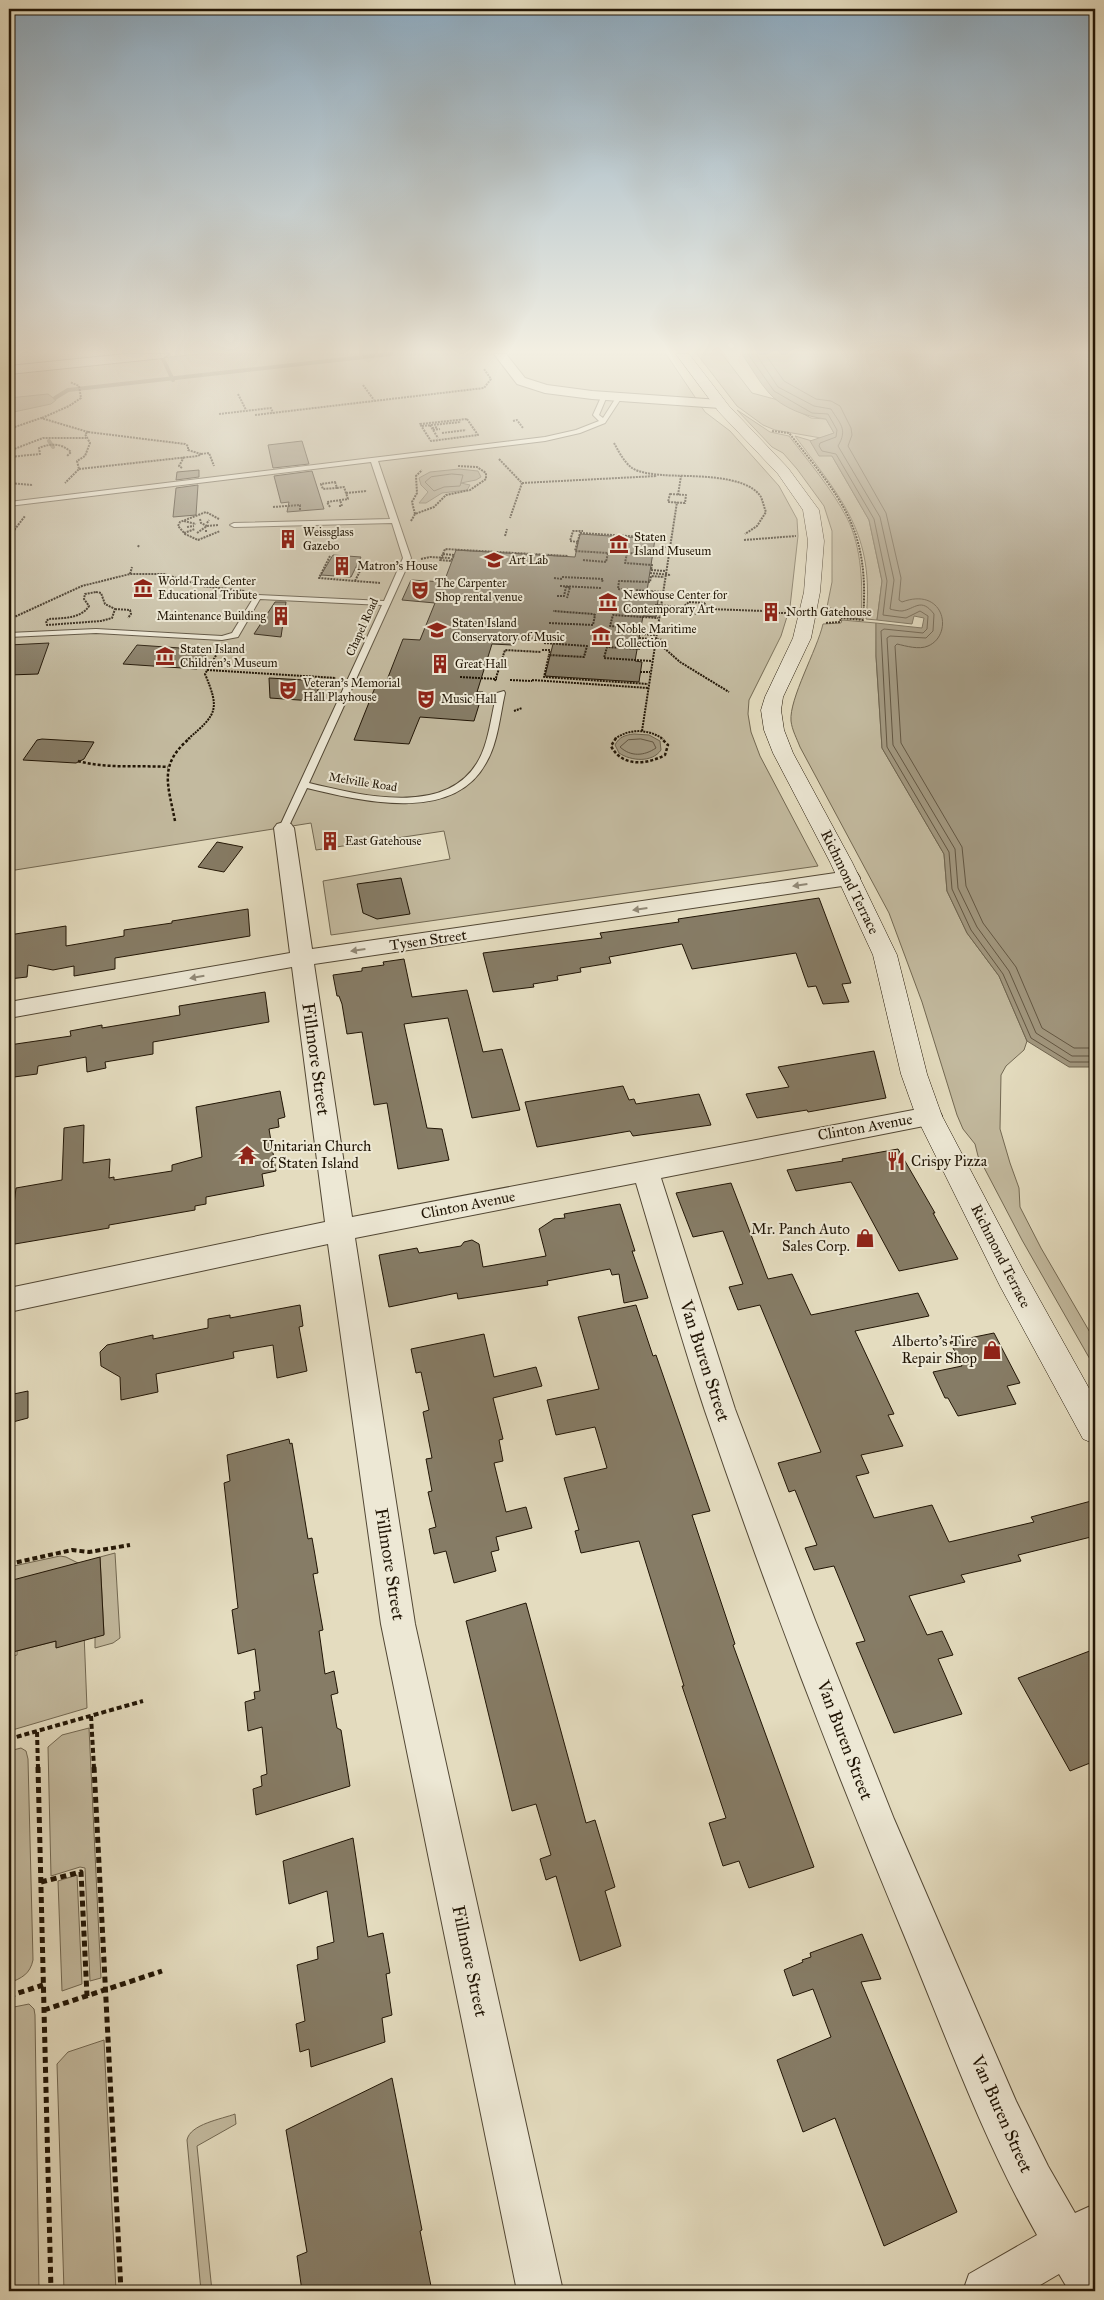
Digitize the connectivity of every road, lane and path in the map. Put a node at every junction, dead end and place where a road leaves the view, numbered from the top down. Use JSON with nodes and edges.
{"nodes":[{"id":1,"x":149,"y":461,"type":"edge"},
{"id":2,"x":363,"y":461,"type":"edge"},
{"id":3,"x":374,"y":461,"type":"edge"},
{"id":4,"x":501,"y":461,"type":"edge"},
{"id":5,"x":626,"y":461,"type":"edge"},
{"id":6,"x":775,"y":461,"type":"edge"},
{"id":7,"x":449,"y":466,"type":"dead end"},
{"id":8,"x":79,"y":469,"type":"dead end"},
{"id":9,"x":426,"y":469,"type":"dead end"},
{"id":10,"x":673,"y":476,"type":"junction"},
{"id":11,"x":681,"y":476,"type":"junction"},
{"id":12,"x":522,"y":483,"type":"junction"},
{"id":13,"x":337,"y":488,"type":"junction"},
{"id":14,"x":384,"y":489,"type":"junction"},
{"id":15,"x":346,"y":493,"type":"junction"},
{"id":16,"x":678,"y":495,"type":"junction"},
{"id":17,"x":340,"y":500,"type":"junction"},
{"id":18,"x":677,"y":502,"type":"junction"},
{"id":19,"x":300,"y":503,"type":"dead end"},
{"id":20,"x":9,"y":504,"type":"edge"},
{"id":21,"x":272,"y":506,"type":"dead end"},
{"id":22,"x":415,"y":514,"type":"junction"},
{"id":23,"x":510,"y":518,"type":"dead end"},
{"id":24,"x":200,"y":520,"type":"dead end"},
{"id":25,"x":183,"y":521,"type":"junction"},
{"id":26,"x":394,"y":521,"type":"junction"},
{"id":27,"x":411,"y":522,"type":"dead end"},
{"id":28,"x":213,"y":523,"type":"dead end"},
{"id":29,"x":234,"y":525,"type":"dead end"},
{"id":30,"x":187,"y":527,"type":"dead end"},
{"id":31,"x":195,"y":527,"type":"junction"},
{"id":32,"x":212,"y":529,"type":"dead end"},
{"id":33,"x":507,"y":529,"type":"dead end"},
{"id":34,"x":224,"y":530,"type":"dead end"},
{"id":35,"x":216,"y":532,"type":"junction"},
{"id":36,"x":184,"y":533,"type":"junction"},
{"id":37,"x":197,"y":533,"type":"dead end"},
{"id":38,"x":745,"y":534,"type":"dead end"},
{"id":39,"x":505,"y":536,"type":"dead end"},
{"id":40,"x":637,"y":536,"type":"junction"},
{"id":41,"x":800,"y":536,"type":"dead end"},
{"id":42,"x":670,"y":537,"type":"junction"},
{"id":43,"x":744,"y":540,"type":"dead end"},
{"id":44,"x":578,"y":542,"type":"junction"},
{"id":45,"x":662,"y":547,"type":"dead end"},
{"id":46,"x":669,"y":547,"type":"junction"},
{"id":47,"x":330,"y":556,"type":"dead end"},
{"id":48,"x":442,"y":556,"type":"junction"},
{"id":49,"x":568,"y":556,"type":"dead end"},
{"id":50,"x":668,"y":556,"type":"junction"},
{"id":51,"x":452,"y":558,"type":"dead end"},
{"id":52,"x":420,"y":560,"type":"dead end"},
{"id":53,"x":583,"y":560,"type":"dead end"},
{"id":54,"x":356,"y":566,"type":"dead end"},
{"id":55,"x":132,"y":567,"type":"dead end"},
{"id":56,"x":650,"y":573,"type":"dead end"},
{"id":57,"x":130,"y":574,"type":"junction"},
{"id":58,"x":665,"y":574,"type":"junction"},
{"id":59,"x":671,"y":575,"type":"dead end"},
{"id":60,"x":345,"y":576,"type":"dead end"},
{"id":61,"x":554,"y":578,"type":"dead end"},
{"id":62,"x":342,"y":580,"type":"junction"},
{"id":63,"x":355,"y":581,"type":"junction"},
{"id":64,"x":602,"y":582,"type":"dead end"},
{"id":65,"x":395,"y":584,"type":"junction"},
{"id":66,"x":82,"y":586,"type":"junction"},
{"id":67,"x":560,"y":586,"type":"dead end"},
{"id":68,"x":601,"y":588,"type":"dead end"},
{"id":69,"x":90,"y":592,"type":"junction"},
{"id":70,"x":662,"y":592,"type":"junction"},
{"id":71,"x":557,"y":596,"type":"dead end"},
{"id":72,"x":258,"y":597,"type":"junction"},
{"id":73,"x":567,"y":598,"type":"dead end"},
{"id":74,"x":386,"y":603,"type":"junction"},
{"id":75,"x":655,"y":605,"type":"dead end"},
{"id":76,"x":660,"y":605,"type":"junction"},
{"id":77,"x":683,"y":607,"type":"junction"},
{"id":78,"x":709,"y":608,"type":"junction"},
{"id":79,"x":825,"y":608,"type":"dead end"},
{"id":80,"x":115,"y":609,"type":"junction"},
{"id":81,"x":553,"y":612,"type":"dead end"},
{"id":82,"x":764,"y":612,"type":"dead end"},
{"id":83,"x":658,"y":618,"type":"junction"},
{"id":84,"x":9,"y":619,"type":"edge"},
{"id":85,"x":123,"y":619,"type":"dead end"},
{"id":86,"x":109,"y":620,"type":"junction"},
{"id":87,"x":116,"y":620,"type":"dead end"},
{"id":88,"x":549,"y":623,"type":"dead end"},
{"id":89,"x":822,"y":623,"type":"dead end"},
{"id":90,"x":9,"y":635,"type":"edge"},
{"id":91,"x":235,"y":635,"type":"junction"},
{"id":92,"x":655,"y":635,"type":"junction"},
{"id":93,"x":639,"y":638,"type":"dead end"},
{"id":94,"x":654,"y":640,"type":"junction"},
{"id":95,"x":664,"y":640,"type":"dead end"},
{"id":96,"x":544,"y":643,"type":"dead end"},
{"id":97,"x":529,"y":651,"type":"dead end"},
{"id":98,"x":549,"y":655,"type":"junction"},
{"id":99,"x":651,"y":661,"type":"junction"},
{"id":100,"x":207,"y":670,"type":"junction"},
{"id":101,"x":640,"y":672,"type":"dead end"},
{"id":102,"x":650,"y":672,"type":"junction"},
{"id":103,"x":460,"y":677,"type":"dead end"},
{"id":104,"x":352,"y":680,"type":"junction"},
{"id":105,"x":592,"y":680,"type":"junction"},
{"id":106,"x":591,"y":684,"type":"junction"},
{"id":107,"x":648,"y":684,"type":"junction"},
{"id":108,"x":648,"y":688,"type":"junction"},
{"id":109,"x":729,"y":692,"type":"dead end"},
{"id":110,"x":501,"y":693,"type":"dead end"},
{"id":111,"x":642,"y":731,"type":"junction"},
{"id":112,"x":78,"y":762,"type":"dead end"},
{"id":113,"x":168,"y":768,"type":"junction"},
{"id":114,"x":304,"y":784,"type":"junction"},
{"id":115,"x":175,"y":821,"type":"dead end"},
{"id":116,"x":284,"y":828,"type":"joint"},
{"id":117,"x":849,"y":878,"type":"junction"},
{"id":118,"x":302,"y":958,"type":"junction"},
{"id":119,"x":9,"y":1010,"type":"edge"},
{"id":120,"x":929,"y":1116,"type":"junction"},
{"id":121,"x":645,"y":1170,"type":"junction"},
{"id":122,"x":340,"y":1230,"type":"junction"},
{"id":123,"x":9,"y":1300,"type":"edge"},
{"id":124,"x":1095,"y":1429,"type":"edge"},
{"id":125,"x":130,"y":1545,"type":"dead end"},
{"id":126,"x":9,"y":1564,"type":"edge"},
{"id":127,"x":143,"y":1701,"type":"dead end"},
{"id":128,"x":91,"y":1716,"type":"junction"},
{"id":129,"x":37,"y":1732,"type":"junction"},
{"id":130,"x":9,"y":1738,"type":"edge"},
{"id":131,"x":41,"y":1882,"type":"junction"},
{"id":132,"x":162,"y":1972,"type":"dead end"},
{"id":133,"x":43,"y":1985,"type":"junction"},
{"id":134,"x":106,"y":1990,"type":"junction"},
{"id":135,"x":9,"y":1996,"type":"edge"},
{"id":136,"x":87,"y":1996,"type":"junction"},
{"id":137,"x":44,"y":2010,"type":"junction"},
{"id":138,"x":1081,"y":2235,"type":"edge"},
{"id":139,"x":186,"y":2288,"type":"dead end"},
{"id":140,"x":1095,"y":2290,"type":"edge"},
{"id":141,"x":51,"y":2291,"type":"edge"},
{"id":142,"x":121,"y":2291,"type":"edge"},
{"id":143,"x":177,"y":2291,"type":"edge"},
{"id":144,"x":540,"y":2291,"type":"edge"},
{"id":145,"x":986,"y":2291,"type":"edge"}],
"edges":[{"from":1,"to":8,"type":"path"},
{"from":2,"to":20,"type":"lane"},
{"from":3,"to":14,"type":"lane","name":"Chapel Road"},
{"from":4,"to":12,"type":"path"},
{"from":5,"to":10,"type":"path"},
{"from":6,"to":117,"type":"main road","name":"Richmond Terrace"},
{"from":7,"to":22,"type":"path"},
{"from":9,"to":22,"type":"path"},
{"from":10,"to":11,"type":"path"},
{"from":10,"to":12,"type":"path"},
{"from":11,"to":16,"type":"path"},
{"from":11,"to":38,"type":"path"},
{"from":12,"to":23,"type":"path"},
{"from":13,"to":13,"type":"path"},
{"from":13,"to":15,"type":"path"},
{"from":14,"to":15,"type":"path"},
{"from":14,"to":26,"type":"lane","name":"Chapel Road"},
{"from":15,"to":17,"type":"path"},
{"from":16,"to":18,"type":"path"},
{"from":16,"to":18,"type":"path"},
{"from":17,"to":17,"type":"path"},
{"from":18,"to":42,"type":"path"},
{"from":19,"to":21,"type":"path"},
{"from":22,"to":27,"type":"path"},
{"from":24,"to":37,"type":"path"},
{"from":25,"to":28,"type":"path"},
{"from":25,"to":31,"type":"path"},
{"from":25,"to":36,"type":"path"},
{"from":26,"to":29,"type":"lane"},
{"from":26,"to":65,"type":"lane","name":"Chapel Road"},
{"from":30,"to":31,"type":"path"},
{"from":31,"to":36,"type":"path"},
{"from":32,"to":35,"type":"path"},
{"from":33,"to":39,"type":"path"},
{"from":34,"to":35,"type":"path"},
{"from":35,"to":36,"type":"path"},
{"from":40,"to":42,"type":"path"},
{"from":40,"to":44,"type":"path"},
{"from":40,"to":44,"type":"path"},
{"from":41,"to":43,"type":"path"},
{"from":42,"to":46,"type":"path"},
{"from":44,"to":53,"type":"path"},
{"from":45,"to":46,"type":"path"},
{"from":46,"to":50,"type":"path"},
{"from":47,"to":62,"type":"path"},
{"from":48,"to":49,"type":"path"},
{"from":48,"to":51,"type":"path"},
{"from":48,"to":52,"type":"path"},
{"from":50,"to":58,"type":"path"},
{"from":50,"to":58,"type":"path"},
{"from":54,"to":63,"type":"path"},
{"from":55,"to":57,"type":"path"},
{"from":56,"to":58,"type":"path"},
{"from":57,"to":66,"type":"path"},
{"from":57,"to":72,"type":"path"},
{"from":58,"to":59,"type":"path"},
{"from":58,"to":70,"type":"path"},
{"from":58,"to":70,"type":"path"},
{"from":60,"to":62,"type":"path"},
{"from":61,"to":64,"type":"path"},
{"from":62,"to":63,"type":"path"},
{"from":63,"to":65,"type":"path"},
{"from":65,"to":74,"type":"lane","name":"Chapel Road"},
{"from":66,"to":69,"type":"path"},
{"from":66,"to":84,"type":"path"},
{"from":67,"to":68,"type":"path"},
{"from":69,"to":80,"type":"path"},
{"from":69,"to":86,"type":"path"},
{"from":70,"to":76,"type":"path"},
{"from":71,"to":73,"type":"path"},
{"from":72,"to":74,"type":"lane"},
{"from":72,"to":91,"type":"lane"},
{"from":74,"to":104,"type":"lane","name":"Chapel Road"},
{"from":75,"to":76,"type":"path"},
{"from":76,"to":77,"type":"path"},
{"from":76,"to":83,"type":"path"},
{"from":77,"to":78,"type":"path"},
{"from":77,"to":78,"type":"path"},
{"from":78,"to":82,"type":"path"},
{"from":79,"to":89,"type":"path"},
{"from":80,"to":85,"type":"path"},
{"from":80,"to":86,"type":"path"},
{"from":81,"to":88,"type":"path"},
{"from":83,"to":92,"type":"path"},
{"from":83,"to":92,"type":"path"},
{"from":86,"to":87,"type":"path"},
{"from":90,"to":91,"type":"lane"},
{"from":91,"to":100,"type":"path"},
{"from":92,"to":94,"type":"path"},
{"from":93,"to":94,"type":"path"},
{"from":94,"to":95,"type":"path"},
{"from":94,"to":99,"type":"path"},
{"from":94,"to":99,"type":"path"},
{"from":94,"to":109,"type":"path"},
{"from":96,"to":98,"type":"path"},
{"from":97,"to":98,"type":"path"},
{"from":98,"to":105,"type":"path"},
{"from":99,"to":102,"type":"path"},
{"from":100,"to":104,"type":"path"},
{"from":100,"to":113,"type":"path"},
{"from":101,"to":102,"type":"path"},
{"from":102,"to":107,"type":"path"},
{"from":103,"to":106,"type":"path"},
{"from":104,"to":114,"type":"lane","name":"Chapel Road"},
{"from":105,"to":106,"type":"path"},
{"from":105,"to":107,"type":"path"},
{"from":106,"to":108,"type":"path"},
{"from":107,"to":108,"type":"path"},
{"from":108,"to":111,"type":"path"},
{"from":110,"to":114,"type":"lane","name":"Melville Road"},
{"from":111,"to":111,"type":"path"},
{"from":112,"to":113,"type":"path"},
{"from":113,"to":115,"type":"path"},
{"from":114,"to":116,"type":"lane","name":"Chapel Road"},
{"from":116,"to":118,"type":"street","name":"Fillmore Street"},
{"from":117,"to":118,"type":"street","name":"Tysen Street","one_way":true},
{"from":117,"to":120,"type":"main road","name":"Richmond Terrace"},
{"from":118,"to":119,"type":"street","name":"Tysen Street","one_way":true},
{"from":118,"to":122,"type":"street","name":"Fillmore Street"},
{"from":120,"to":121,"type":"street","name":"Clinton Avenue"},
{"from":120,"to":124,"type":"main road","name":"Richmond Terrace"},
{"from":121,"to":122,"type":"street","name":"Clinton Avenue"},
{"from":121,"to":138,"type":"street","name":"Van Buren Street"},
{"from":122,"to":123,"type":"street","name":"Clinton Avenue"},
{"from":122,"to":144,"type":"street","name":"Fillmore Street"},
{"from":125,"to":126,"type":"path"},
{"from":127,"to":128,"type":"path"},
{"from":128,"to":129,"type":"path"},
{"from":128,"to":134,"type":"path"},
{"from":129,"to":130,"type":"path"},
{"from":129,"to":131,"type":"path"},
{"from":131,"to":133,"type":"path"},
{"from":131,"to":136,"type":"path"},
{"from":132,"to":134,"type":"path"},
{"from":133,"to":135,"type":"path"},
{"from":133,"to":137,"type":"path"},
{"from":134,"to":136,"type":"path"},
{"from":134,"to":142,"type":"path"},
{"from":136,"to":137,"type":"path"},
{"from":137,"to":141,"type":"path"},
{"from":138,"to":140,"type":"street","name":"Van Buren Street"},
{"from":138,"to":145,"type":"street"},
{"from":139,"to":143,"type":"path"}]}
